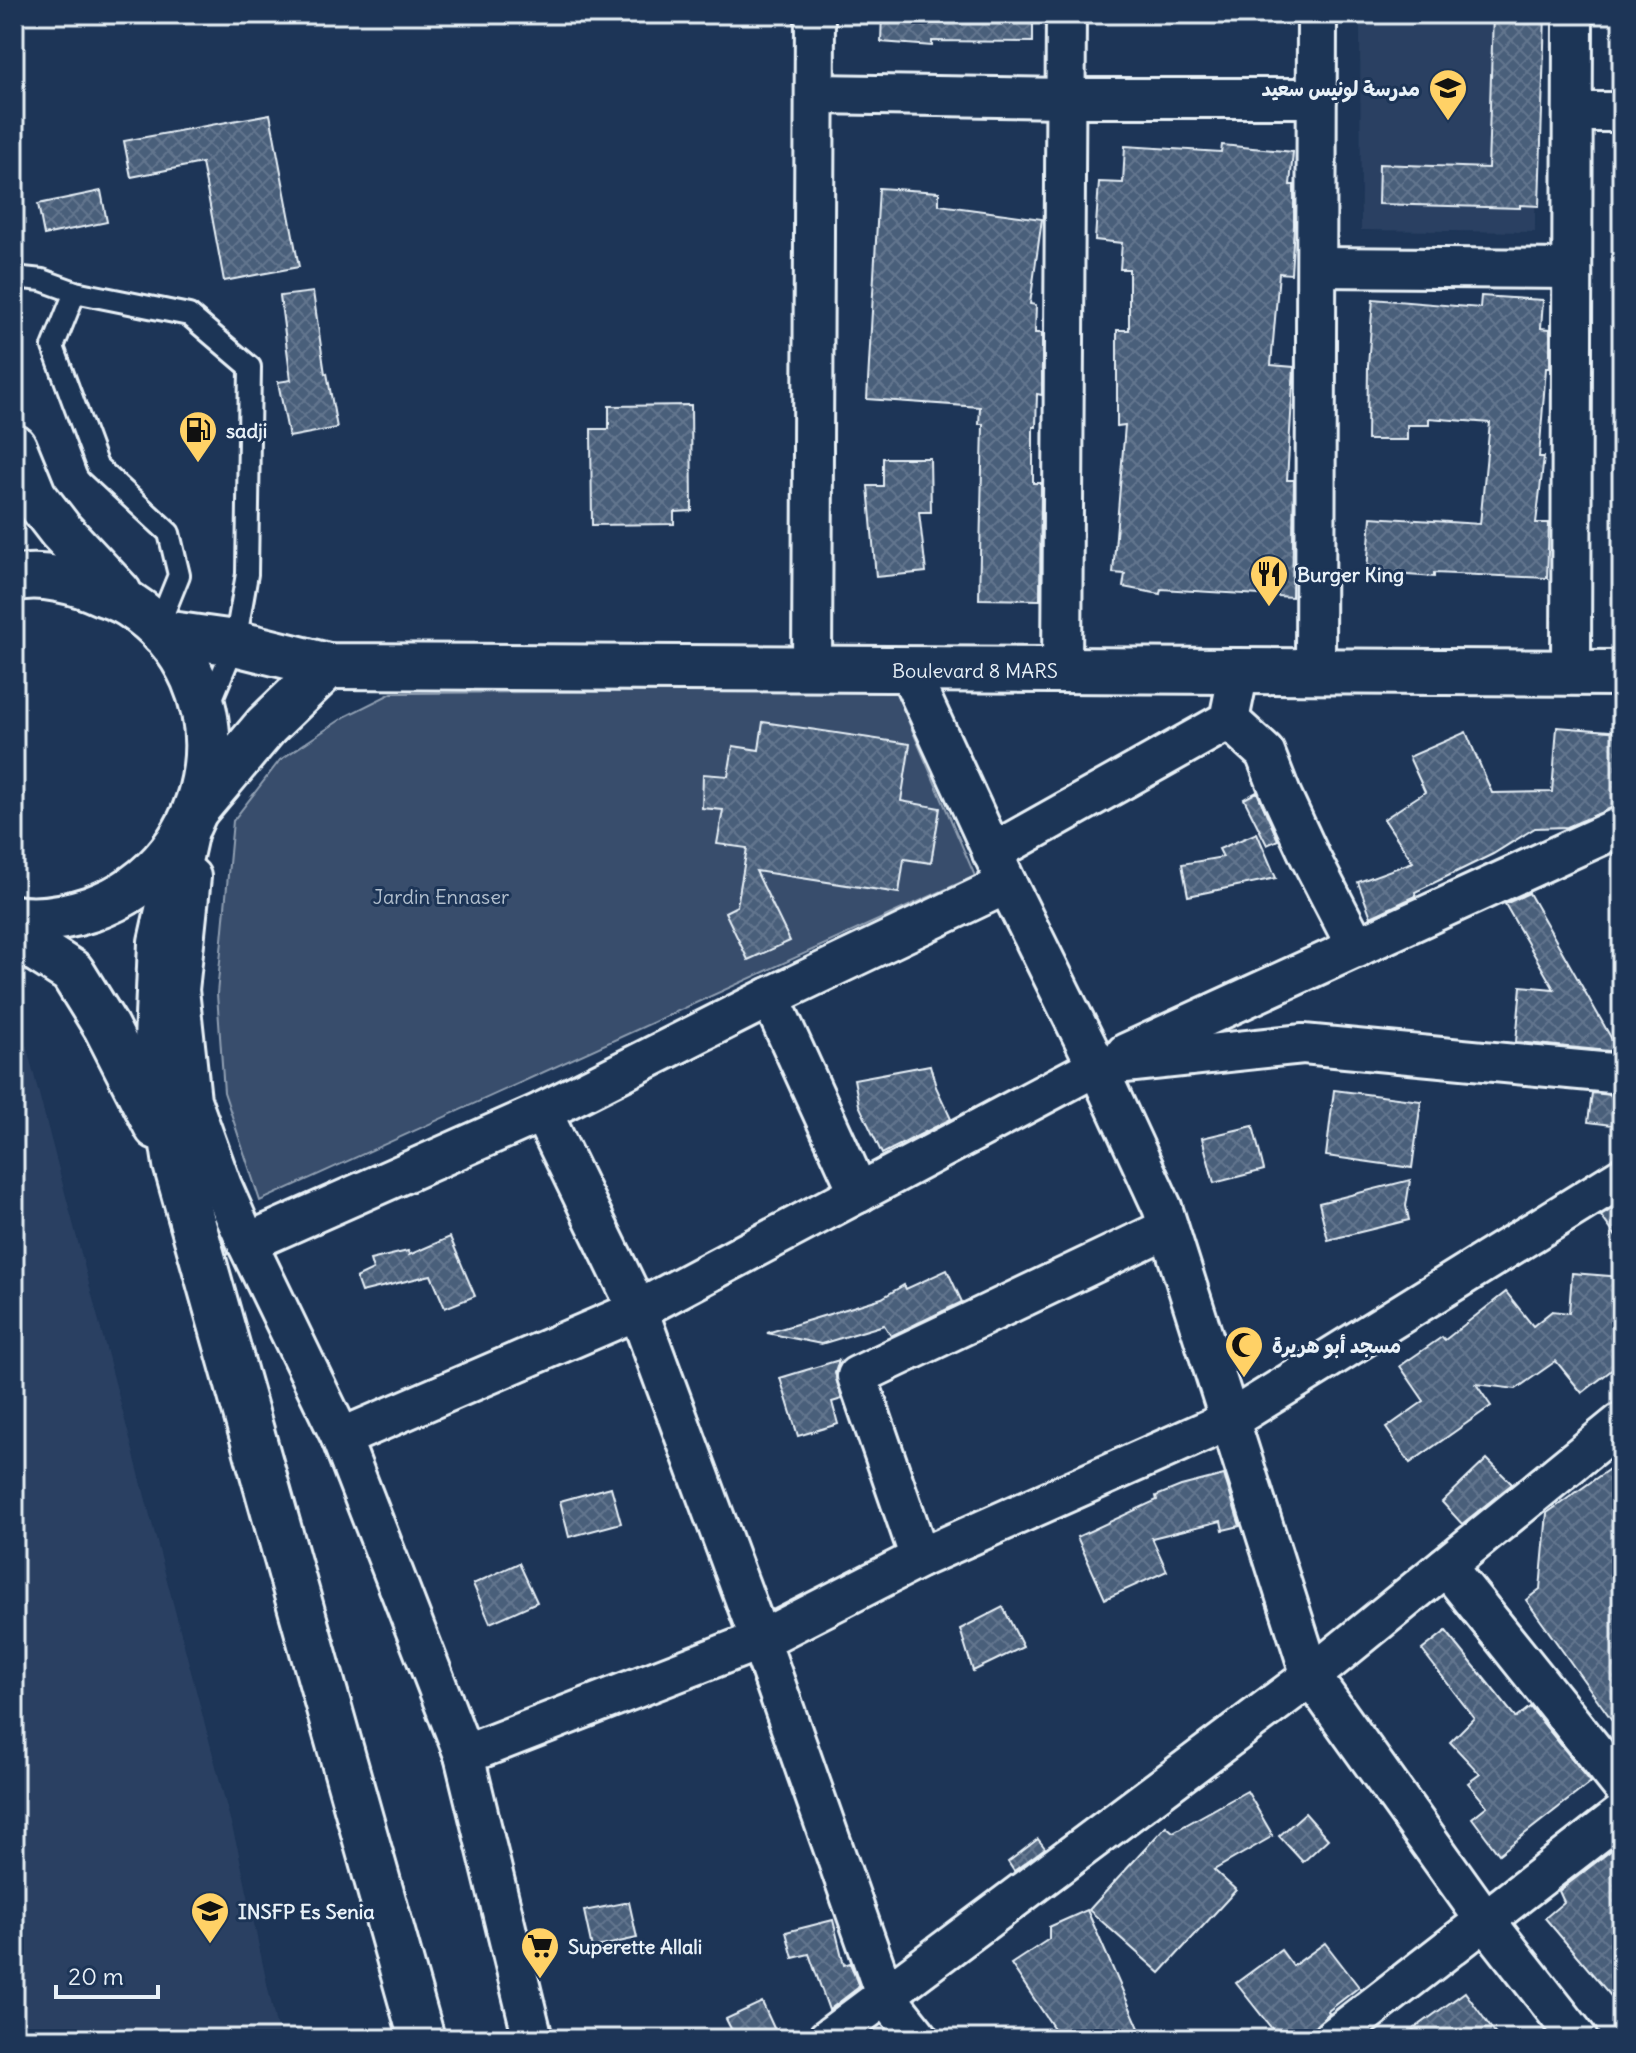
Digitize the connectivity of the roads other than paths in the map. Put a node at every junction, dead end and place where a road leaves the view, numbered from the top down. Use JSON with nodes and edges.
{"nodes":[{"id":1,"x":815,"y":14,"type":"edge"},
{"id":2,"x":1066,"y":14,"type":"edge"},
{"id":3,"x":1317,"y":14,"type":"edge"},
{"id":4,"x":1573,"y":14,"type":"edge"},
{"id":5,"x":816,"y":94,"type":"junction"},
{"id":6,"x":1065,"y":98,"type":"junction"},
{"id":7,"x":1317,"y":98,"type":"junction"},
{"id":8,"x":1573,"y":112,"type":"junction"},
{"id":9,"x":1622,"y":112,"type":"edge"},
{"id":10,"x":1317,"y":267,"type":"junction"},
{"id":11,"x":1572,"y":269,"type":"junction"},
{"id":12,"x":14,"y":277,"type":"edge"},
{"id":13,"x":75,"y":292,"type":"junction"},
{"id":14,"x":14,"y":447,"type":"edge"},
{"id":15,"x":14,"y":579,"type":"edge"},
{"id":16,"x":150,"y":621,"type":"junction"},
{"id":17,"x":235,"y":643,"type":"junction"},
{"id":18,"x":328,"y":666,"type":"junction"},
{"id":19,"x":812,"y":669,"type":"junction"},
{"id":20,"x":908,"y":669,"type":"junction"},
{"id":21,"x":1062,"y":670,"type":"junction"},
{"id":22,"x":1239,"y":671,"type":"junction"},
{"id":23,"x":1315,"y":671,"type":"junction"},
{"id":24,"x":1571,"y":673,"type":"junction"},
{"id":25,"x":1622,"y":673,"type":"edge"},
{"id":26,"x":205,"y":715,"type":"junction"},
{"id":27,"x":1229,"y":720,"type":"junction"},
{"id":28,"x":192,"y":820,"type":"junction"},
{"id":29,"x":1622,"y":826,"type":"edge"},
{"id":30,"x":999,"y":869,"type":"junction"},
{"id":31,"x":14,"y":918,"type":"edge"},
{"id":32,"x":14,"y":935,"type":"edge"},
{"id":33,"x":1357,"y":948,"type":"junction"},
{"id":34,"x":770,"y":997,"type":"junction"},
{"id":35,"x":1097,"y":1066,"type":"junction"},
{"id":36,"x":1622,"y":1074,"type":"edge"},
{"id":37,"x":542,"y":1112,"type":"junction"},
{"id":38,"x":176,"y":1164,"type":"junction"},
{"id":39,"x":1622,"y":1177,"type":"edge"},
{"id":40,"x":859,"y":1193,"type":"junction"},
{"id":41,"x":1168,"y":1228,"type":"junction"},
{"id":42,"x":247,"y":1243,"type":"junction"},
{"id":43,"x":638,"y":1310,"type":"junction"},
{"id":44,"x":1230,"y":1420,"type":"junction"},
{"id":45,"x":1622,"y":1422,"type":"edge"},
{"id":46,"x":341,"y":1438,"type":"junction"},
{"id":47,"x":920,"y":1558,"type":"junction"},
{"id":48,"x":1446,"y":1566,"type":"junction"},
{"id":49,"x":760,"y":1640,"type":"junction"},
{"id":50,"x":1311,"y":1676,"type":"junction"},
{"id":51,"x":464,"y":1755,"type":"junction"},
{"id":52,"x":1622,"y":1786,"type":"edge"},
{"id":53,"x":1622,"y":1814,"type":"edge"},
{"id":54,"x":1485,"y":1920,"type":"junction"},
{"id":55,"x":885,"y":1995,"type":"junction"},
{"id":56,"x":422,"y":2039,"type":"edge"},
{"id":57,"x":533,"y":2039,"type":"edge"},
{"id":58,"x":827,"y":2039,"type":"edge"},
{"id":59,"x":920,"y":2039,"type":"edge"},
{"id":60,"x":1332,"y":2039,"type":"edge"},
{"id":61,"x":1578,"y":2039,"type":"edge"}],
"edges":[{"from":1,"to":5,"type":"street"},
{"from":2,"to":6,"type":"street"},
{"from":3,"to":7,"type":"street"},
{"from":4,"to":8,"type":"street"},
{"from":5,"to":6,"type":"street"},
{"from":5,"to":19,"type":"street"},
{"from":6,"to":7,"type":"street"},
{"from":6,"to":21,"type":"street"},
{"from":7,"to":10,"type":"street"},
{"from":8,"to":9,"type":"street"},
{"from":8,"to":11,"type":"street"},
{"from":10,"to":11,"type":"street"},
{"from":10,"to":23,"type":"street"},
{"from":11,"to":24,"type":"street"},
{"from":12,"to":13,"type":"lane"},
{"from":13,"to":16,"type":"lane"},
{"from":13,"to":17,"type":"lane"},
{"from":14,"to":16,"type":"main road"},
{"from":15,"to":16,"type":"main road"},
{"from":16,"to":17,"type":"main road","name":"Boulevard 8 MARS"},
{"from":16,"to":26,"type":"main road"},
{"from":17,"to":18,"type":"main road","name":"Boulevard 8 MARS"},
{"from":17,"to":26,"type":"lane"},
{"from":18,"to":19,"type":"main road","name":"Boulevard 8 MARS"},
{"from":18,"to":28,"type":"main road"},
{"from":19,"to":20,"type":"main road","name":"Boulevard 8 MARS"},
{"from":20,"to":21,"type":"main road","name":"Boulevard 8 MARS"},
{"from":20,"to":30,"type":"street"},
{"from":21,"to":22,"type":"main road","name":"Boulevard 8 MARS"},
{"from":22,"to":23,"type":"main road","name":"Boulevard 8 MARS"},
{"from":22,"to":27,"type":"street"},
{"from":23,"to":24,"type":"main road","name":"Boulevard 8 MARS"},
{"from":24,"to":25,"type":"main road","name":"Boulevard 8 MARS"},
{"from":26,"to":28,"type":"main road"},
{"from":27,"to":30,"type":"street"},
{"from":27,"to":33,"type":"street"},
{"from":28,"to":31,"type":"main road"},
{"from":28,"to":38,"type":"main road"},
{"from":28,"to":42,"type":"street"},
{"from":29,"to":33,"type":"street"},
{"from":30,"to":34,"type":"street"},
{"from":30,"to":35,"type":"street"},
{"from":32,"to":38,"type":"main road"},
{"from":33,"to":35,"type":"street"},
{"from":34,"to":37,"type":"street"},
{"from":34,"to":40,"type":"street"},
{"from":35,"to":36,"type":"street"},
{"from":35,"to":40,"type":"street"},
{"from":35,"to":41,"type":"street"},
{"from":37,"to":42,"type":"street"},
{"from":37,"to":43,"type":"street"},
{"from":38,"to":56,"type":"main road"},
{"from":39,"to":44,"type":"street"},
{"from":40,"to":43,"type":"street"},
{"from":41,"to":44,"type":"street"},
{"from":41,"to":47,"type":"street"},
{"from":42,"to":46,"type":"street"},
{"from":43,"to":46,"type":"street"},
{"from":43,"to":49,"type":"street"},
{"from":44,"to":47,"type":"street"},
{"from":44,"to":50,"type":"street"},
{"from":45,"to":48,"type":"street"},
{"from":46,"to":51,"type":"street"},
{"from":47,"to":49,"type":"street"},
{"from":48,"to":50,"type":"street"},
{"from":48,"to":52,"type":"street"},
{"from":49,"to":51,"type":"street"},
{"from":49,"to":55,"type":"street"},
{"from":50,"to":54,"type":"street"},
{"from":50,"to":55,"type":"street"},
{"from":51,"to":57,"type":"street"},
{"from":53,"to":54,"type":"street"},
{"from":54,"to":60,"type":"street"},
{"from":54,"to":61,"type":"street"},
{"from":55,"to":58,"type":"street"},
{"from":55,"to":59,"type":"street"}]}
